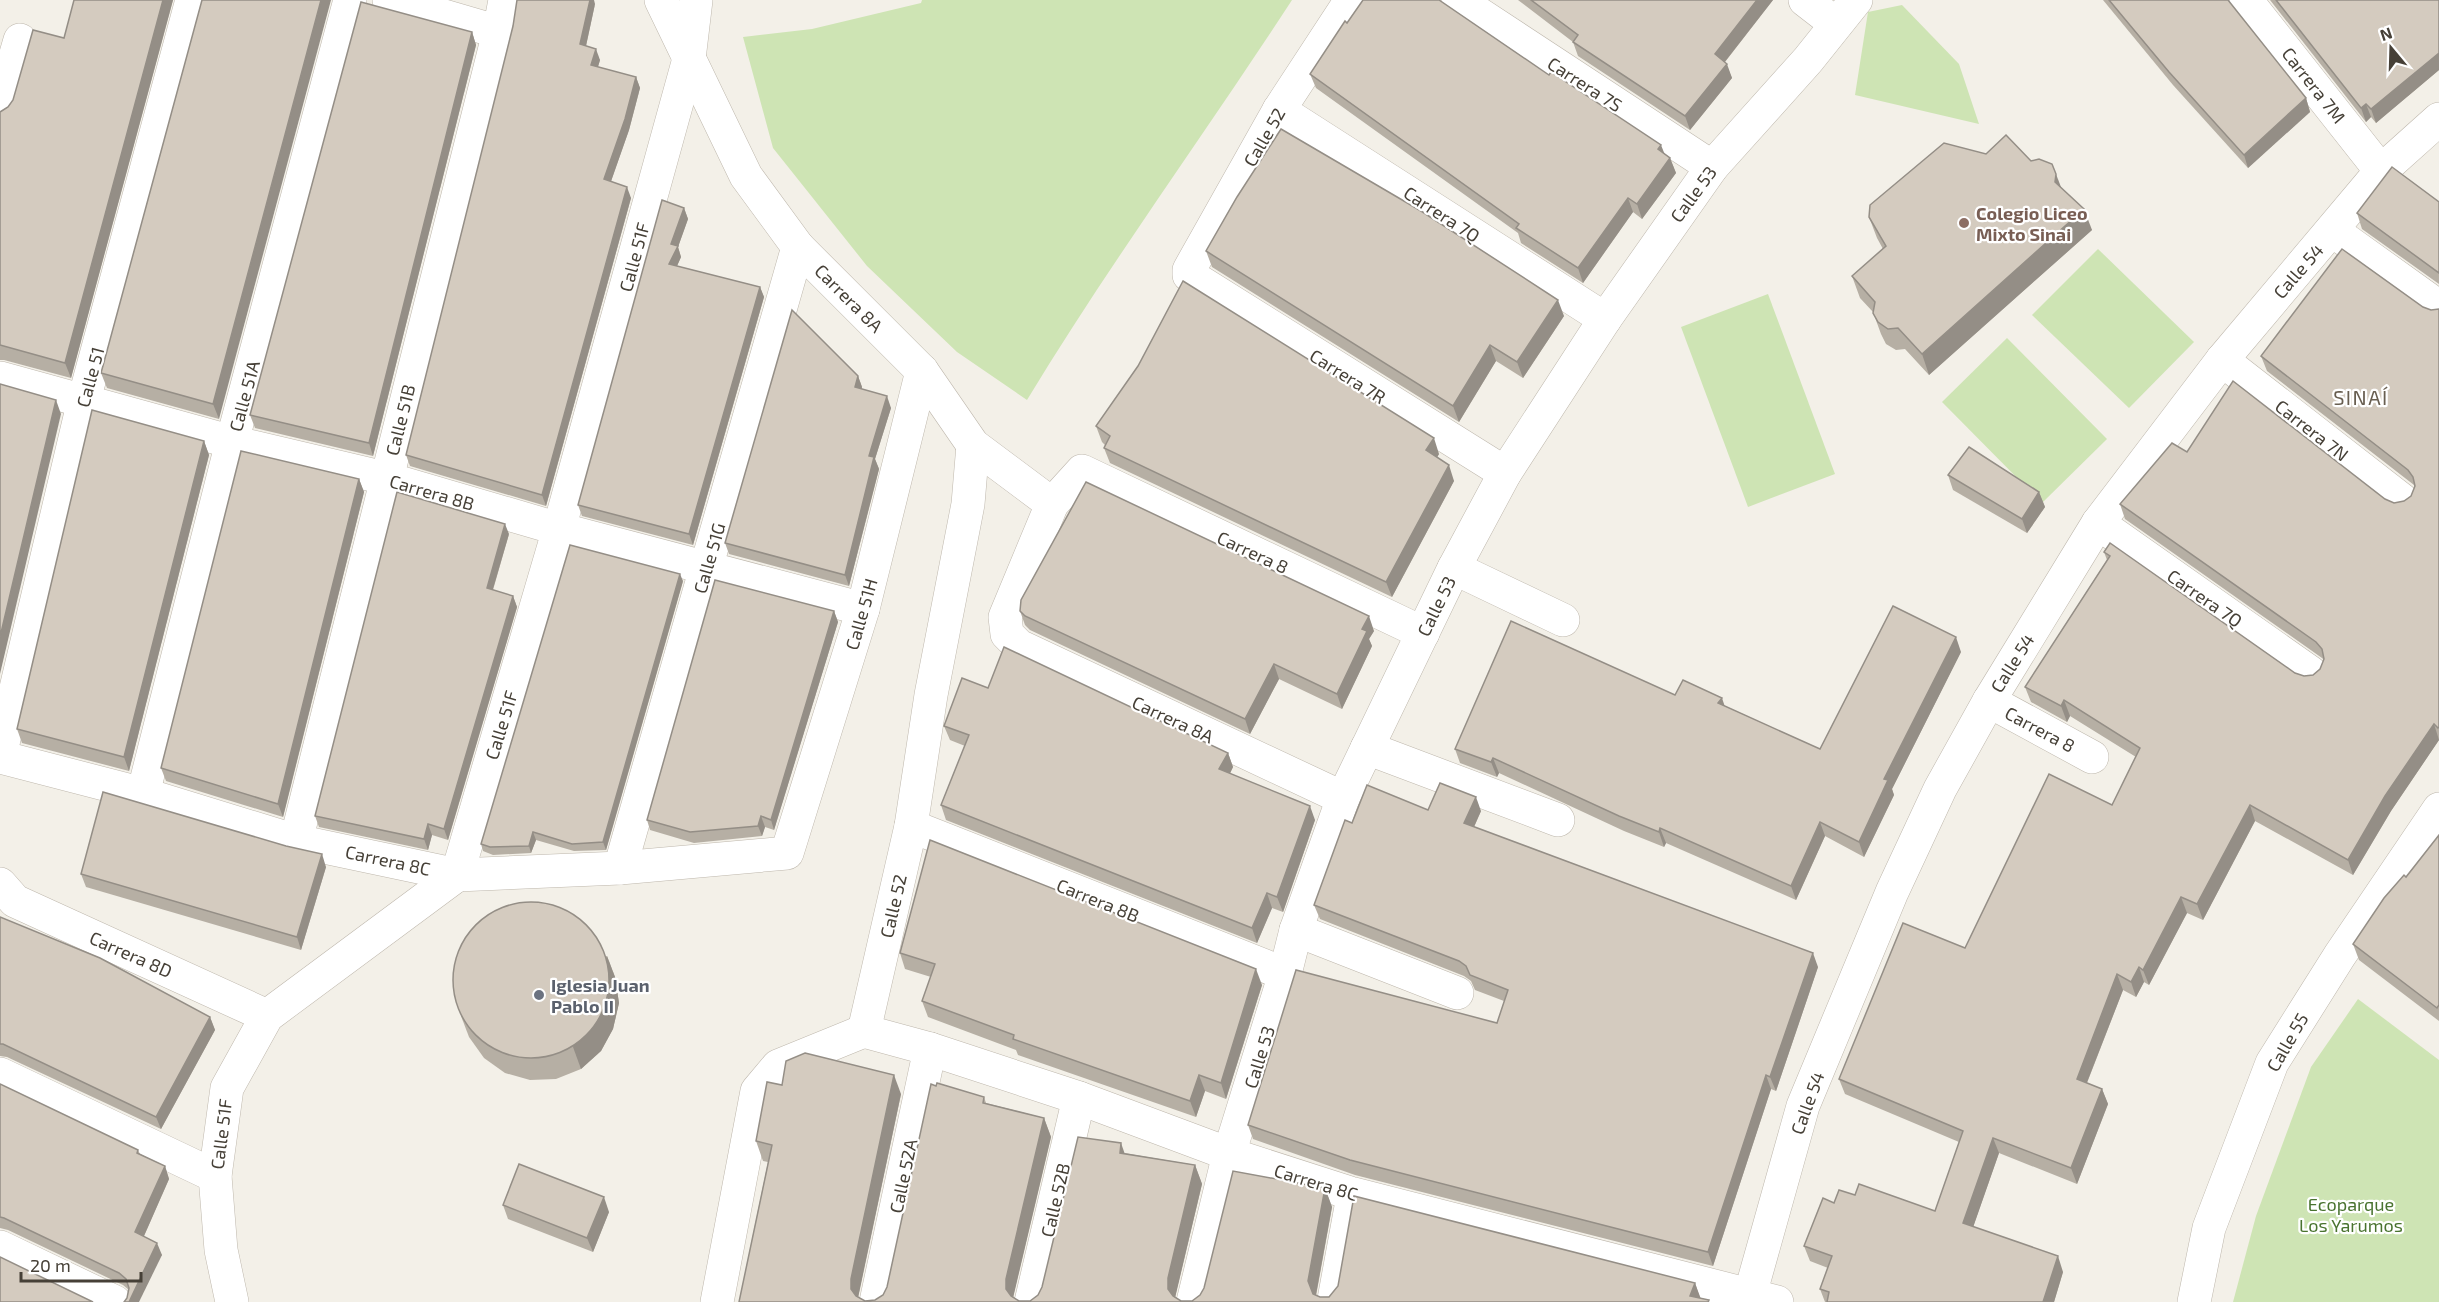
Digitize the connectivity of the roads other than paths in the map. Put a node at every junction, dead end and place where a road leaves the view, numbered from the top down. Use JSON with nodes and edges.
{"nodes":[{"id":1,"x":192,"y":0,"type":"edge"},
{"id":2,"x":350,"y":0,"type":"edge"},
{"id":3,"x":389,"y":0,"type":"edge"},
{"id":4,"x":505,"y":0,"type":"edge"},
{"id":5,"x":661,"y":0,"type":"edge"},
{"id":6,"x":696,"y":0,"type":"edge"},
{"id":7,"x":1351,"y":0,"type":"edge"},
{"id":8,"x":1458,"y":0,"type":"edge"},
{"id":9,"x":1805,"y":0,"type":"edge"},
{"id":10,"x":2246,"y":0,"type":"edge"},
{"id":11,"x":1846,"y":12,"type":"edge"},
{"id":12,"x":500,"y":32,"type":"junction"},
{"id":13,"x":20,"y":40,"type":"dead end"},
{"id":14,"x":689,"y":59,"type":"junction"},
{"id":15,"x":0,"y":109,"type":"edge"},
{"id":16,"x":1279,"y":110,"type":"junction"},
{"id":17,"x":2439,"y":119,"type":"edge"},
{"id":18,"x":1712,"y":167,"type":"junction"},
{"id":19,"x":2381,"y":171,"type":"junction"},
{"id":20,"x":2332,"y":231,"type":"junction"},
{"id":21,"x":798,"y":247,"type":"junction"},
{"id":22,"x":1192,"y":279,"type":"joint"},
{"id":23,"x":2439,"y":307,"type":"edge"},
{"id":24,"x":1605,"y":319,"type":"junction"},
{"id":25,"x":2222,"y":360,"type":"junction"},
{"id":26,"x":922,"y":371,"type":"junction"},
{"id":27,"x":0,"y":378,"type":"edge"},
{"id":28,"x":84,"y":400,"type":"junction"},
{"id":29,"x":232,"y":442,"type":"junction"},
{"id":30,"x":973,"y":445,"type":"junction"},
{"id":31,"x":1505,"y":473,"type":"junction"},
{"id":32,"x":386,"y":478,"type":"junction"},
{"id":33,"x":2402,"y":500,"type":"edge"},
{"id":34,"x":1052,"y":504,"type":"junction"},
{"id":35,"x":2098,"y":523,"type":"junction"},
{"id":36,"x":559,"y":529,"type":"junction"},
{"id":37,"x":707,"y":566,"type":"junction"},
{"id":38,"x":1454,"y":568,"type":"junction"},
{"id":39,"x":863,"y":609,"type":"junction"},
{"id":40,"x":1563,"y":620,"type":"dead end"},
{"id":41,"x":1423,"y":633,"type":"junction"},
{"id":42,"x":2311,"y":673,"type":"edge"},
{"id":43,"x":1989,"y":701,"type":"junction"},
{"id":44,"x":1367,"y":748,"type":"junction"},
{"id":45,"x":0,"y":756,"type":"edge"},
{"id":46,"x":2092,"y":757,"type":"dead end"},
{"id":47,"x":143,"y":794,"type":"junction"},
{"id":48,"x":1343,"y":798,"type":"junction"},
{"id":49,"x":2439,"y":809,"type":"edge"},
{"id":50,"x":1558,"y":820,"type":"dead end"},
{"id":51,"x":911,"y":826,"type":"junction"},
{"id":52,"x":296,"y":841,"type":"junction"},
{"id":53,"x":787,"y":853,"type":"joint"},
{"id":54,"x":620,"y":868,"type":"junction"},
{"id":55,"x":457,"y":875,"type":"junction"},
{"id":56,"x":0,"y":884,"type":"edge"},
{"id":57,"x":1296,"y":930,"type":"junction"},
{"id":58,"x":1285,"y":974,"type":"junction"},
{"id":59,"x":1457,"y":993,"type":"dead end"},
{"id":60,"x":267,"y":1016,"type":"junction"},
{"id":61,"x":864,"y":1031,"type":"junction"},
{"id":62,"x":930,"y":1049,"type":"junction"},
{"id":63,"x":0,"y":1074,"type":"edge"},
{"id":64,"x":1079,"y":1098,"type":"junction"},
{"id":65,"x":1229,"y":1154,"type":"junction"},
{"id":66,"x":215,"y":1176,"type":"junction"},
{"id":67,"x":1350,"y":1193,"type":"junction"},
{"id":68,"x":0,"y":1247,"type":"edge"},
{"id":69,"x":1758,"y":1300,"type":"edge"},
{"id":70,"x":115,"y":1302,"type":"edge"},
{"id":71,"x":232,"y":1302,"type":"edge"},
{"id":72,"x":717,"y":1302,"type":"edge"},
{"id":73,"x":876,"y":1302,"type":"edge"},
{"id":74,"x":1031,"y":1302,"type":"edge"},
{"id":75,"x":1193,"y":1302,"type":"edge"},
{"id":76,"x":1330,"y":1302,"type":"edge"},
{"id":77,"x":2194,"y":1302,"type":"edge"}],
"edges":[{"from":1,"to":28,"type":"street","name":"Calle 51"},
{"from":2,"to":29,"type":"street","name":"Calle 51A"},
{"from":3,"to":12,"type":"street"},
{"from":4,"to":12,"type":"street","name":"Calle 51B"},
{"from":5,"to":14,"type":"street","name":"Carrera 8A"},
{"from":6,"to":14,"type":"street"},
{"from":7,"to":16,"type":"street","name":"Calle 52"},
{"from":8,"to":18,"type":"street","name":"Carrera 7S"},
{"from":9,"to":11,"type":"street"},
{"from":10,"to":19,"type":"street","name":"Carrera 7M"},
{"from":11,"to":18,"type":"street","name":"Calle 53"},
{"from":12,"to":32,"type":"street","name":"Calle 51B"},
{"from":13,"to":15,"type":"street"},
{"from":14,"to":21,"type":"street","name":"Carrera 8A"},
{"from":14,"to":36,"type":"street","name":"Calle 51F"},
{"from":16,"to":22,"type":"street","name":"Calle 52"},
{"from":16,"to":24,"type":"street","name":"Carrera 7Q"},
{"from":17,"to":19,"type":"street","name":"Calle 54"},
{"from":18,"to":24,"type":"street","name":"Calle 53"},
{"from":19,"to":20,"type":"street","name":"Calle 54"},
{"from":20,"to":23,"type":"street"},
{"from":20,"to":25,"type":"street","name":"Calle 54"},
{"from":21,"to":26,"type":"street","name":"Carrera 8A"},
{"from":21,"to":37,"type":"street","name":"Calle 51G"},
{"from":22,"to":31,"type":"street","name":"Carrera 7R"},
{"from":24,"to":31,"type":"street","name":"Calle 53"},
{"from":25,"to":33,"type":"street","name":"Carrera 7N"},
{"from":25,"to":35,"type":"street","name":"Calle 54"},
{"from":26,"to":30,"type":"street","name":"Carrera 8A"},
{"from":26,"to":39,"type":"street","name":"Calle 51H"},
{"from":27,"to":28,"type":"street","name":"Carrera 8B"},
{"from":28,"to":29,"type":"street","name":"Carrera 8B"},
{"from":28,"to":45,"type":"street","name":"Calle 51"},
{"from":29,"to":32,"type":"street","name":"Carrera 8B"},
{"from":29,"to":47,"type":"street","name":"Calle 51A"},
{"from":30,"to":34,"type":"street","name":"Carrera 8A"},
{"from":30,"to":51,"type":"street","name":"Calle 52"},
{"from":31,"to":38,"type":"street","name":"Calle 53"},
{"from":32,"to":36,"type":"street","name":"Carrera 8B"},
{"from":32,"to":52,"type":"street","name":"Calle 51B"},
{"from":34,"to":41,"type":"street","name":"Carrera 8"},
{"from":34,"to":48,"type":"street","name":"Carrera 8A"},
{"from":35,"to":42,"type":"street","name":"Carrera 7Q"},
{"from":35,"to":43,"type":"street","name":"Calle 54"},
{"from":36,"to":37,"type":"street","name":"Carrera 8B"},
{"from":36,"to":55,"type":"street","name":"Calle 51F"},
{"from":37,"to":39,"type":"street","name":"Carrera 8B"},
{"from":37,"to":54,"type":"street","name":"Calle 51G"},
{"from":38,"to":40,"type":"street"},
{"from":38,"to":41,"type":"street","name":"Calle 53"},
{"from":39,"to":53,"type":"street","name":"Calle 51H"},
{"from":41,"to":44,"type":"street","name":"Calle 53"},
{"from":43,"to":46,"type":"street","name":"Carrera 8"},
{"from":43,"to":69,"type":"street","name":"Calle 54"},
{"from":44,"to":48,"type":"street","name":"Calle 53"},
{"from":44,"to":50,"type":"street"},
{"from":45,"to":47,"type":"street","name":"Carrera 8C"},
{"from":47,"to":52,"type":"street","name":"Carrera 8C"},
{"from":48,"to":57,"type":"street","name":"Calle 53"},
{"from":49,"to":77,"type":"street","name":"Calle 55"},
{"from":51,"to":58,"type":"street","name":"Carrera 8B"},
{"from":51,"to":61,"type":"street","name":"Calle 52"},
{"from":52,"to":55,"type":"street","name":"Carrera 8C"},
{"from":53,"to":54,"type":"street","name":"Carrera 8C"},
{"from":54,"to":55,"type":"street","name":"Carrera 8C"},
{"from":55,"to":60,"type":"street","name":"Calle 51F"},
{"from":56,"to":60,"type":"street","name":"Carrera 8D"},
{"from":57,"to":58,"type":"street","name":"Calle 53"},
{"from":57,"to":59,"type":"street"},
{"from":58,"to":65,"type":"street","name":"Calle 53"},
{"from":60,"to":66,"type":"street","name":"Calle 51F"},
{"from":61,"to":62,"type":"street","name":"Carrera 8C"},
{"from":61,"to":72,"type":"street"},
{"from":62,"to":64,"type":"street","name":"Carrera 8C"},
{"from":62,"to":73,"type":"street","name":"Calle 52A"},
{"from":63,"to":66,"type":"street"},
{"from":64,"to":65,"type":"street","name":"Carrera 8C"},
{"from":64,"to":74,"type":"street","name":"Calle 52B"},
{"from":65,"to":67,"type":"street","name":"Carrera 8C"},
{"from":65,"to":75,"type":"street","name":"Calle 53"},
{"from":66,"to":71,"type":"street","name":"Calle 51F"},
{"from":67,"to":69,"type":"street","name":"Carrera 8C"},
{"from":67,"to":76,"type":"street"},
{"from":68,"to":70,"type":"street"}]}
